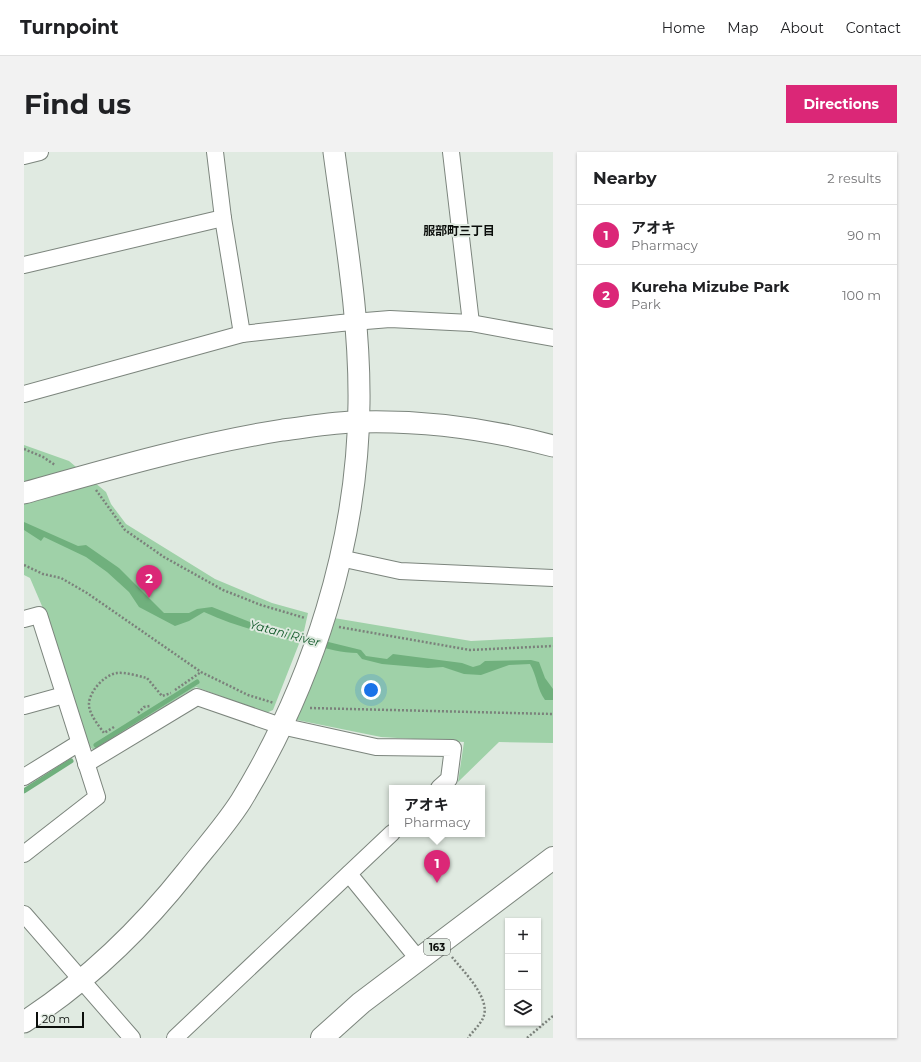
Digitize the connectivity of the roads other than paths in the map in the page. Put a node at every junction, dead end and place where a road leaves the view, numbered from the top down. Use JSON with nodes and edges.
{"nodes":[{"id":1,"x":40,"y":152,"type":"edge"},
{"id":2,"x":215,"y":152,"type":"edge"},
{"id":3,"x":334,"y":152,"type":"edge"},
{"id":4,"x":451,"y":152,"type":"edge"},
{"id":5,"x":24,"y":156,"type":"edge"},
{"id":6,"x":223,"y":218,"type":"junction"},
{"id":7,"x":24,"y":265,"type":"edge"},
{"id":8,"x":356,"y":321,"type":"junction"},
{"id":9,"x":471,"y":323,"type":"junction"},
{"id":10,"x":242,"y":334,"type":"junction"},
{"id":11,"x":553,"y":338,"type":"edge"},
{"id":12,"x":24,"y":394,"type":"edge"},
{"id":13,"x":358,"y":422,"type":"junction"},
{"id":14,"x":553,"y":446,"type":"edge"},
{"id":15,"x":24,"y":493,"type":"edge"},
{"id":16,"x":340,"y":558,"type":"junction"},
{"id":17,"x":553,"y":578,"type":"edge"},
{"id":18,"x":24,"y":619,"type":"edge"},
{"id":19,"x":64,"y":695,"type":"junction"},
{"id":20,"x":24,"y":706,"type":"edge"},
{"id":21,"x":282,"y":715,"type":"junction"},
{"id":22,"x":79,"y":743,"type":"junction"},
{"id":23,"x":86,"y":764,"type":"junction"},
{"id":24,"x":24,"y":776,"type":"edge"},
{"id":25,"x":442,"y":785,"type":"edge"},
{"id":26,"x":389,"y":836,"type":"edge"},
{"id":27,"x":24,"y":854,"type":"edge"},
{"id":28,"x":553,"y":858,"type":"edge"},
{"id":29,"x":349,"y":874,"type":"junction"},
{"id":30,"x":24,"y":914,"type":"edge"},
{"id":31,"x":419,"y":960,"type":"junction"},
{"id":32,"x":82,"y":979,"type":"junction"},
{"id":33,"x":24,"y":1022,"type":"edge"},
{"id":34,"x":132,"y":1038,"type":"edge"},
{"id":35,"x":175,"y":1038,"type":"edge"},
{"id":36,"x":322,"y":1038,"type":"edge"}],
"edges":[{"from":1,"to":5,"type":"street"},
{"from":2,"to":6,"type":"street"},
{"from":3,"to":8,"type":"street"},
{"from":4,"to":9,"type":"street"},
{"from":6,"to":7,"type":"street"},
{"from":6,"to":10,"type":"street"},
{"from":8,"to":9,"type":"street"},
{"from":8,"to":10,"type":"street"},
{"from":8,"to":13,"type":"street"},
{"from":9,"to":11,"type":"street"},
{"from":10,"to":12,"type":"street"},
{"from":13,"to":14,"type":"street"},
{"from":13,"to":15,"type":"street"},
{"from":13,"to":16,"type":"street"},
{"from":16,"to":17,"type":"street"},
{"from":16,"to":21,"type":"street"},
{"from":18,"to":19,"type":"street"},
{"from":19,"to":20,"type":"street"},
{"from":19,"to":22,"type":"street"},
{"from":21,"to":23,"type":"street"},
{"from":21,"to":25,"type":"street"},
{"from":21,"to":32,"type":"street"},
{"from":22,"to":23,"type":"street"},
{"from":22,"to":24,"type":"street"},
{"from":23,"to":27,"type":"street"},
{"from":26,"to":29,"type":"street"},
{"from":28,"to":31,"type":"highway","number":"163"},
{"from":29,"to":31,"type":"street"},
{"from":29,"to":35,"type":"street"},
{"from":30,"to":32,"type":"street"},
{"from":31,"to":36,"type":"highway","number":"163"},
{"from":32,"to":33,"type":"street"},
{"from":32,"to":34,"type":"street"}]}
